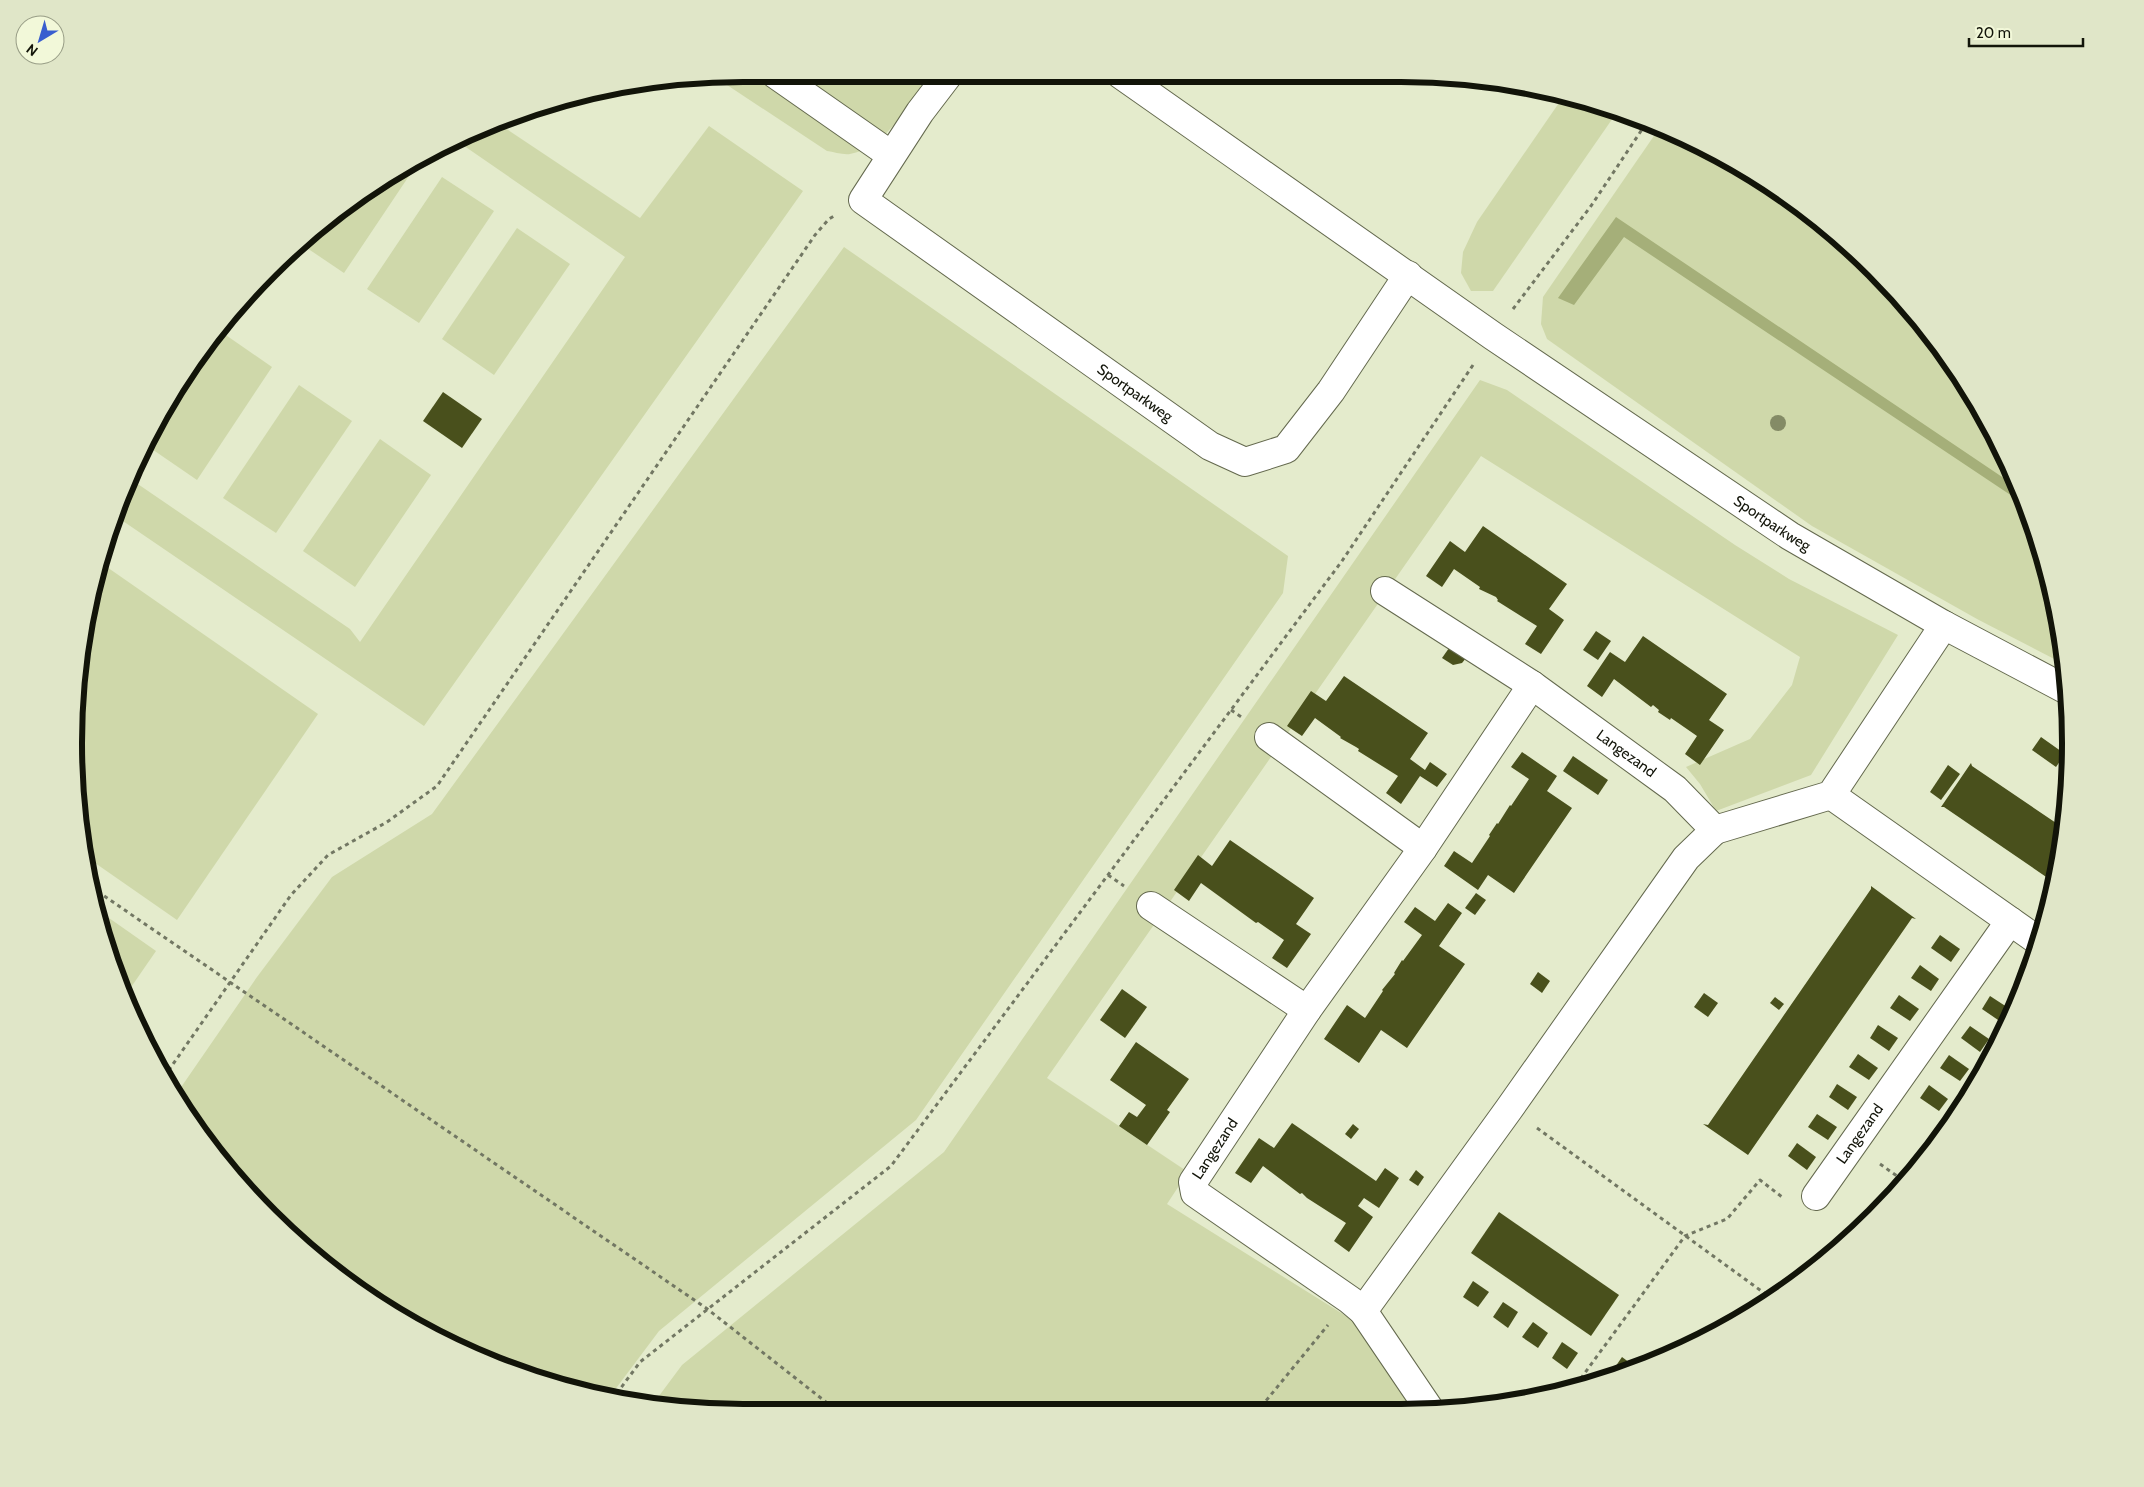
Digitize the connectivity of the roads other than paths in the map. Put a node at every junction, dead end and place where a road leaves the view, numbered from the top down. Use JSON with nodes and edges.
{"nodes":[{"id":1,"x":786,"y":82,"type":"edge"},
{"id":2,"x":943,"y":82,"type":"edge"},
{"id":3,"x":1131,"y":82,"type":"edge"},
{"id":4,"x":891,"y":155,"type":"junction"},
{"id":5,"x":1408,"y":275,"type":"junction"},
{"id":6,"x":1385,"y":591,"type":"dead end"},
{"id":7,"x":1944,"y":625,"type":"junction"},
{"id":8,"x":1532,"y":685,"type":"junction"},
{"id":9,"x":2059,"y":686,"type":"edge"},
{"id":10,"x":1269,"y":737,"type":"dead end"},
{"id":11,"x":1831,"y":795,"type":"junction"},
{"id":12,"x":1714,"y":830,"type":"junction"},
{"id":13,"x":1423,"y":848,"type":"junction"},
{"id":14,"x":1151,"y":906,"type":"dead end"},
{"id":15,"x":2010,"y":921,"type":"junction"},
{"id":16,"x":2032,"y":937,"type":"edge"},
{"id":17,"x":1307,"y":1010,"type":"junction"},
{"id":18,"x":1816,"y":1196,"type":"road end"},
{"id":19,"x":1356,"y":1305,"type":"junction"},
{"id":20,"x":1425,"y":1403,"type":"edge"}],
"edges":[{"from":1,"to":4,"type":"street"},
{"from":2,"to":4,"type":"street"},
{"from":3,"to":5,"type":"street","name":"Sportparkweg"},
{"from":4,"to":5,"type":"street","name":"Sportparkweg"},
{"from":5,"to":7,"type":"street","name":"Sportparkweg"},
{"from":6,"to":8,"type":"street","name":"Langezand"},
{"from":7,"to":9,"type":"street","name":"Sportparkweg"},
{"from":7,"to":11,"type":"street"},
{"from":8,"to":12,"type":"street","name":"Langezand"},
{"from":8,"to":13,"type":"street","name":"Langezand"},
{"from":10,"to":13,"type":"street"},
{"from":11,"to":12,"type":"street"},
{"from":11,"to":15,"type":"street"},
{"from":12,"to":19,"type":"street"},
{"from":13,"to":17,"type":"street","name":"Langezand"},
{"from":14,"to":17,"type":"street"},
{"from":15,"to":16,"type":"street"},
{"from":15,"to":18,"type":"street","name":"Langezand"},
{"from":17,"to":19,"type":"street","name":"Langezand"},
{"from":19,"to":20,"type":"street","name":"Langezand"}]}
